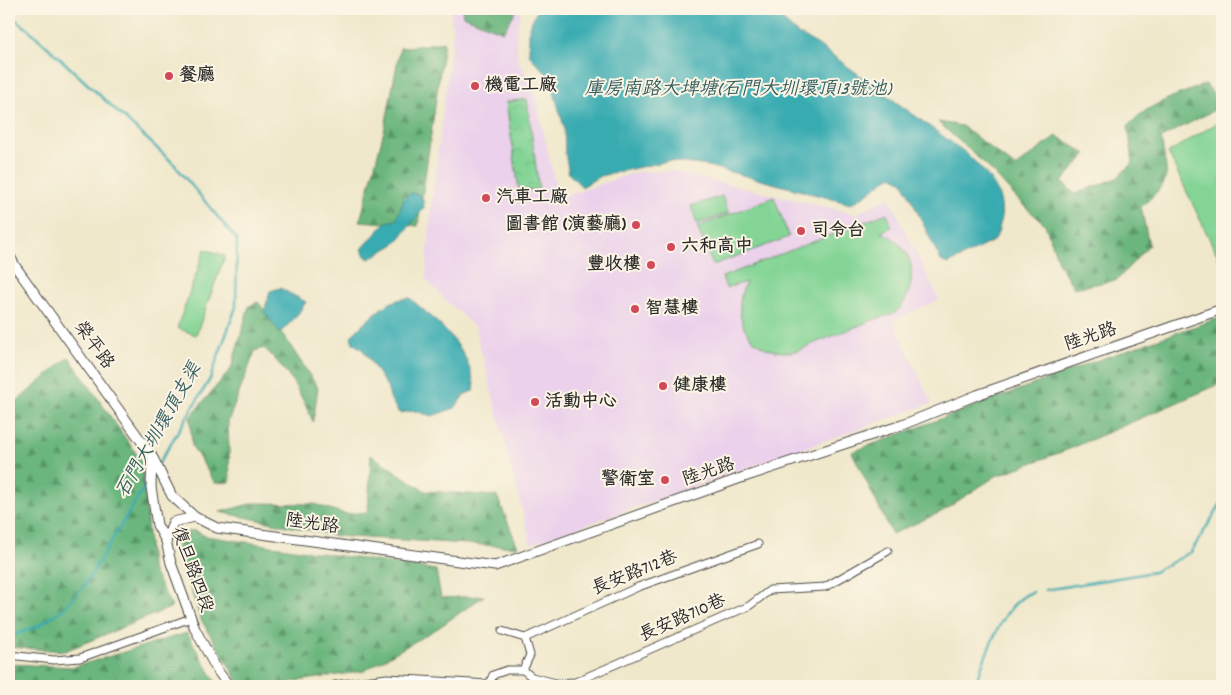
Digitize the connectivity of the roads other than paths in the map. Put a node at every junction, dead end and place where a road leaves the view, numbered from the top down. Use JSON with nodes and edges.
{"nodes":[{"id":1,"x":9,"y":254,"type":"edge"},
{"id":2,"x":1222,"y":309,"type":"edge"},
{"id":3,"x":152,"y":456,"type":"junction"},
{"id":4,"x":195,"y":517,"type":"junction"},
{"id":5,"x":166,"y":541,"type":"junction"},
{"id":6,"x":758,"y":544,"type":"dead end"},
{"id":7,"x":888,"y":551,"type":"dead end"},
{"id":8,"x":191,"y":618,"type":"junction"},
{"id":9,"x":502,"y":631,"type":"dead end"},
{"id":10,"x":525,"y":638,"type":"junction"},
{"id":11,"x":9,"y":655,"type":"edge"},
{"id":12,"x":524,"y":670,"type":"junction"},
{"id":13,"x":489,"y":684,"type":"junction"},
{"id":14,"x":229,"y":686,"type":"edge"},
{"id":15,"x":335,"y":686,"type":"edge"},
{"id":16,"x":505,"y":686,"type":"edge"}],
"edges":[{"from":1,"to":3,"type":"street","name":"榮平路"},
{"from":2,"to":4,"type":"street","name":"陸光路"},
{"from":3,"to":4,"type":"street","name":"榮平路"},
{"from":3,"to":5,"type":"street","name":"復旦路四段"},
{"from":4,"to":5,"type":"street"},
{"from":5,"to":8,"type":"street","name":"復旦路四段"},
{"from":6,"to":10,"type":"street","name":"長安路712巷"},
{"from":7,"to":12,"type":"street","name":"長安路710巷"},
{"from":8,"to":11,"type":"street"},
{"from":8,"to":14,"type":"street","name":"復旦路四段"},
{"from":9,"to":10,"type":"street"},
{"from":10,"to":12,"type":"street"},
{"from":12,"to":13,"type":"street"},
{"from":13,"to":15,"type":"street"},
{"from":13,"to":16,"type":"street"}]}
